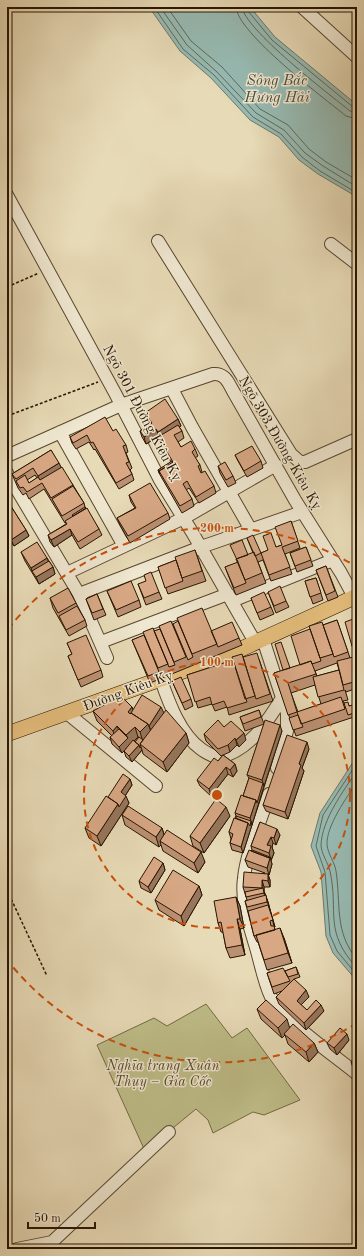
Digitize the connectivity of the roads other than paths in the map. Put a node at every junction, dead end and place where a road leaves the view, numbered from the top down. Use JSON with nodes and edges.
{"nodes":[{"id":1,"x":302,"y":7,"type":"edge"},
{"id":2,"x":357,"y":57,"type":"edge"},
{"id":3,"x":7,"y":195,"type":"edge"},
{"id":4,"x":158,"y":241,"type":"dead end"},
{"id":5,"x":330,"y":244,"type":"dead end"},
{"id":6,"x":357,"y":264,"type":"edge"},
{"id":7,"x":172,"y":389,"type":"junction"},
{"id":8,"x":121,"y":405,"type":"junction"},
{"id":9,"x":60,"y":432,"type":"junction"},
{"id":10,"x":357,"y":439,"type":"edge"},
{"id":11,"x":7,"y":456,"type":"edge"},
{"id":12,"x":276,"y":465,"type":"junction"},
{"id":13,"x":7,"y":473,"type":"edge"},
{"id":14,"x":229,"y":492,"type":"junction"},
{"id":15,"x":302,"y":512,"type":"junction"},
{"id":16,"x":184,"y":518,"type":"junction"},
{"id":17,"x":251,"y":530,"type":"junction"},
{"id":18,"x":124,"y":546,"type":"junction"},
{"id":19,"x":201,"y":547,"type":"junction"},
{"id":20,"x":333,"y":560,"type":"junction"},
{"id":21,"x":67,"y":573,"type":"junction"},
{"id":22,"x":79,"y":594,"type":"junction"},
{"id":23,"x":230,"y":597,"type":"junction"},
{"id":24,"x":355,"y":597,"type":"edge"},
{"id":25,"x":259,"y":640,"type":"junction"},
{"id":26,"x":101,"y":642,"type":"junction"},
{"id":27,"x":107,"y":658,"type":"dead end"},
{"id":28,"x":161,"y":680,"type":"junction"},
{"id":29,"x":282,"y":698,"type":"junction"},
{"id":30,"x":67,"y":713,"type":"junction"},
{"id":31,"x":7,"y":734,"type":"edge"},
{"id":32,"x":156,"y":786,"type":"dead end"},
{"id":33,"x":357,"y":1074,"type":"edge"},
{"id":34,"x":169,"y":1132,"type":"dead end"},
{"id":35,"x":17,"y":1249,"type":"edge"}],
"edges":[{"from":1,"to":2,"type":"street"},
{"from":3,"to":8,"type":"street","name":"Ngõ 301 Đường Kiêu Kỵ"},
{"from":4,"to":10,"type":"street"},
{"from":5,"to":6,"type":"street"},
{"from":7,"to":8,"type":"street","name":"Ngõ 303 Đường Kiêu Kỵ"},
{"from":7,"to":12,"type":"street","name":"Ngõ 303 Đường Kiêu Kỵ"},
{"from":7,"to":14,"type":"street"},
{"from":8,"to":9,"type":"street","name":"Ngõ 303 Đường Kiêu Kỵ"},
{"from":8,"to":16,"type":"street","name":"Ngõ 301 Đường Kiêu Kỵ"},
{"from":9,"to":11,"type":"street","name":"Ngõ 303 Đường Kiêu Kỵ"},
{"from":9,"to":18,"type":"street"},
{"from":12,"to":14,"type":"street"},
{"from":12,"to":15,"type":"street","name":"Ngõ 303 Đường Kiêu Kỵ"},
{"from":13,"to":21,"type":"street"},
{"from":14,"to":16,"type":"street"},
{"from":14,"to":17,"type":"street"},
{"from":15,"to":17,"type":"street"},
{"from":15,"to":20,"type":"street","name":"Ngõ 303 Đường Kiêu Kỵ"},
{"from":16,"to":18,"type":"street"},
{"from":16,"to":19,"type":"street","name":"Ngõ 301 Đường Kiêu Kỵ"},
{"from":17,"to":19,"type":"street"},
{"from":18,"to":21,"type":"street"},
{"from":19,"to":22,"type":"street"},
{"from":19,"to":23,"type":"street","name":"Ngõ 301 Đường Kiêu Kỵ"},
{"from":20,"to":23,"type":"street"},
{"from":20,"to":24,"type":"street","name":"Ngõ 303 Đường Kiêu Kỵ"},
{"from":21,"to":22,"type":"street"},
{"from":22,"to":26,"type":"street"},
{"from":23,"to":25,"type":"street","name":"Ngõ 301 Đường Kiêu Kỵ"},
{"from":23,"to":26,"type":"street"},
{"from":24,"to":25,"type":"main road","name":"Đường Kiêu Kỵ"},
{"from":25,"to":28,"type":"main road","name":"Đường Kiêu Kỵ"},
{"from":25,"to":29,"type":"street","name":"Ngõ 301 Đường Kiêu Kỵ"},
{"from":26,"to":27,"type":"street"},
{"from":28,"to":29,"type":"street"},
{"from":28,"to":30,"type":"main road","name":"Đường Kiêu Kỵ"},
{"from":29,"to":33,"type":"street","name":"Ngõ 301 Đường Kiêu Kỵ"},
{"from":30,"to":31,"type":"main road","name":"Đường Kiêu Kỵ"},
{"from":30,"to":32,"type":"street"},
{"from":34,"to":35,"type":"street"}]}
